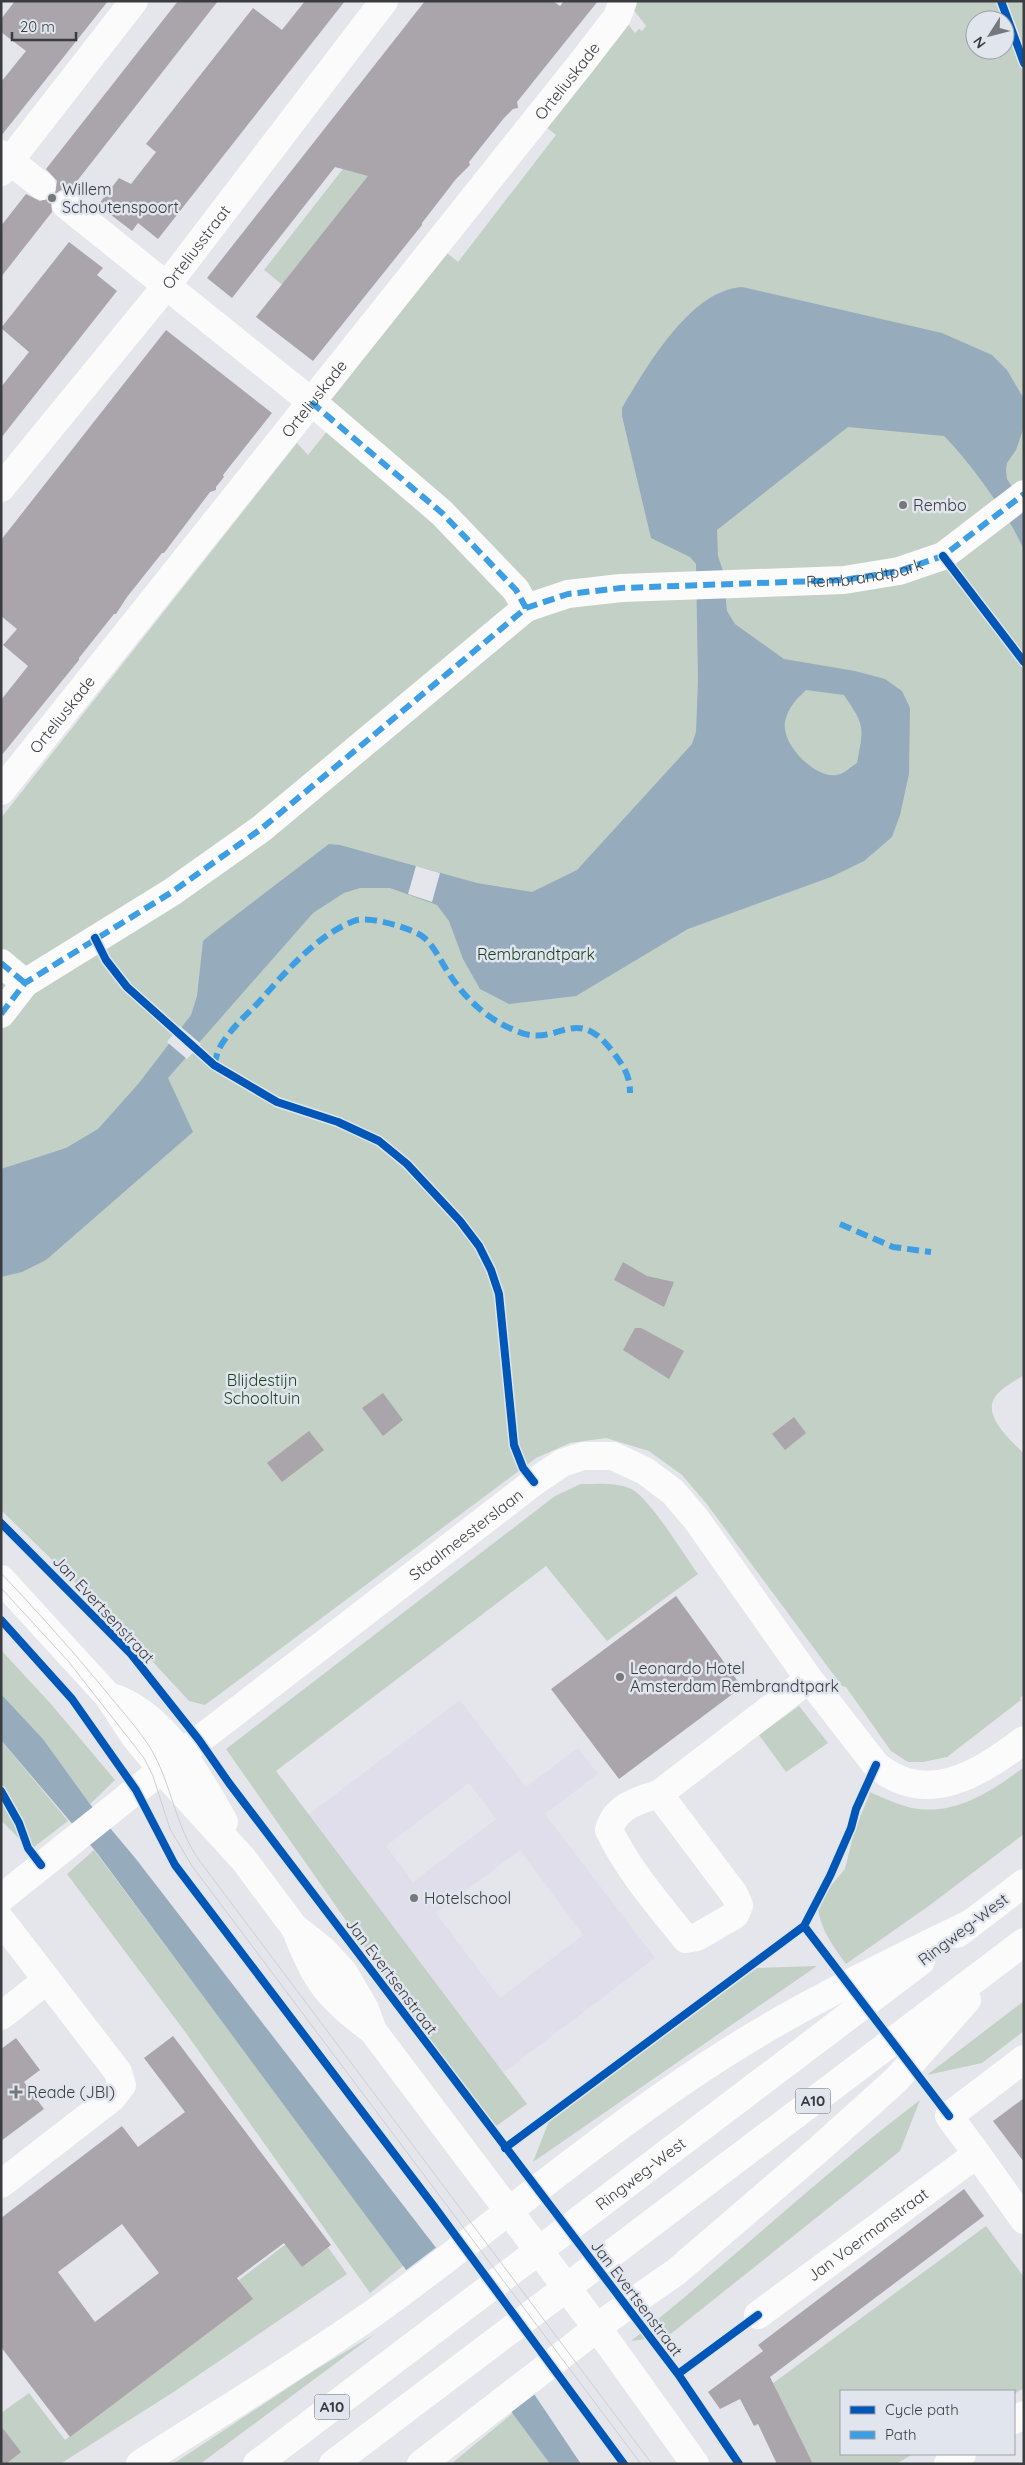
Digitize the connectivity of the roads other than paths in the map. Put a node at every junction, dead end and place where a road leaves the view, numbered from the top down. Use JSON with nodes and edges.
{"nodes":[{"id":1,"x":134,"y":1,"type":"edge"},
{"id":2,"x":384,"y":1,"type":"edge"},
{"id":3,"x":623,"y":1,"type":"edge"},
{"id":4,"x":4,"y":162,"type":"edge"},
{"id":5,"x":42,"y":186,"type":"dead end"},
{"id":6,"x":66,"y":205,"type":"dead end"},
{"id":7,"x":167,"y":285,"type":"junction"},
{"id":8,"x":311,"y":402,"type":"junction"},
{"id":9,"x":1,"y":488,"type":"edge"},
{"id":10,"x":1024,"y":494,"type":"edge"},
{"id":11,"x":526,"y":608,"type":"junction"},
{"id":12,"x":1,"y":792,"type":"edge"},
{"id":13,"x":1,"y":963,"type":"edge"},
{"id":14,"x":25,"y":983,"type":"junction"},
{"id":15,"x":1,"y":1014,"type":"edge"},
{"id":16,"x":1,"y":1579,"type":"edge"},
{"id":17,"x":809,"y":1679,"type":"junction"},
{"id":18,"x":1024,"y":1740,"type":"edge"},
{"id":19,"x":171,"y":1762,"type":"junction"},
{"id":20,"x":659,"y":1794,"type":"junction"},
{"id":21,"x":1024,"y":1883,"type":"edge"},
{"id":22,"x":1,"y":1898,"type":"edge"},
{"id":23,"x":1,"y":1920,"type":"edge"},
{"id":24,"x":971,"y":1923,"type":"junction"},
{"id":25,"x":1017,"y":1947,"type":"edge"},
{"id":26,"x":47,"y":1980,"type":"junction"},
{"id":27,"x":1,"y":2016,"type":"edge"},
{"id":28,"x":1024,"y":2059,"type":"edge"},
{"id":29,"x":977,"y":2154,"type":"junction"},
{"id":30,"x":1,"y":2184,"type":"edge"},
{"id":31,"x":1024,"y":2220,"type":"edge"},
{"id":32,"x":758,"y":2315,"type":"dead end"},
{"id":33,"x":961,"y":2455,"type":"edge"},
{"id":34,"x":140,"y":2464,"type":"edge"},
{"id":35,"x":257,"y":2464,"type":"edge"},
{"id":36,"x":333,"y":2464,"type":"edge"},
{"id":37,"x":421,"y":2464,"type":"edge"},
{"id":38,"x":695,"y":2464,"type":"edge"},
{"id":39,"x":948,"y":2464,"type":"edge"}],
"edges":[{"from":1,"to":4,"type":"main road"},
{"from":2,"to":7,"type":"main road","name":"Orteliusstraat"},
{"from":3,"to":8,"type":"main road","name":"Orteliuskade"},
{"from":4,"to":5,"type":"main road"},
{"from":6,"to":7,"type":"main road"},
{"from":7,"to":8,"type":"main road"},
{"from":7,"to":9,"type":"main road","name":"Orteliusstraat"},
{"from":8,"to":11,"type":"main road"},
{"from":8,"to":12,"type":"main road","name":"Orteliuskade"},
{"from":10,"to":11,"type":"main road","name":"Rembrandtpark"},
{"from":11,"to":14,"type":"main road"},
{"from":13,"to":14,"type":"main road"},
{"from":14,"to":15,"type":"main road"},
{"from":16,"to":19,"type":"main road"},
{"from":17,"to":18,"type":"main road","name":"Staalmeesterslaan"},
{"from":17,"to":19,"type":"main road","name":"Staalmeesterslaan"},
{"from":17,"to":20,"type":"main road"},
{"from":19,"to":22,"type":"main road","name":"Staalmeesterslaan"},
{"from":19,"to":38,"type":"main road"},
{"from":20,"to":20,"type":"main road"},
{"from":21,"to":24,"type":"main road","name":"Ringweg-West","number":"A10"},
{"from":23,"to":26,"type":"main road"},
{"from":24,"to":34,"type":"main road","number":"A10"},
{"from":24,"to":35,"type":"main road","name":"Ringweg-West","number":"A10"},
{"from":25,"to":36,"type":"main road","number":"A10"},
{"from":25,"to":37,"type":"main road","number":"A10"},
{"from":26,"to":27,"type":"main road"},
{"from":26,"to":30,"type":"main road"},
{"from":28,"to":29,"type":"main road"},
{"from":29,"to":31,"type":"main road"},
{"from":29,"to":32,"type":"main road","name":"Jan Voermanstraat"},
{"from":33,"to":39,"type":"main road"}]}
